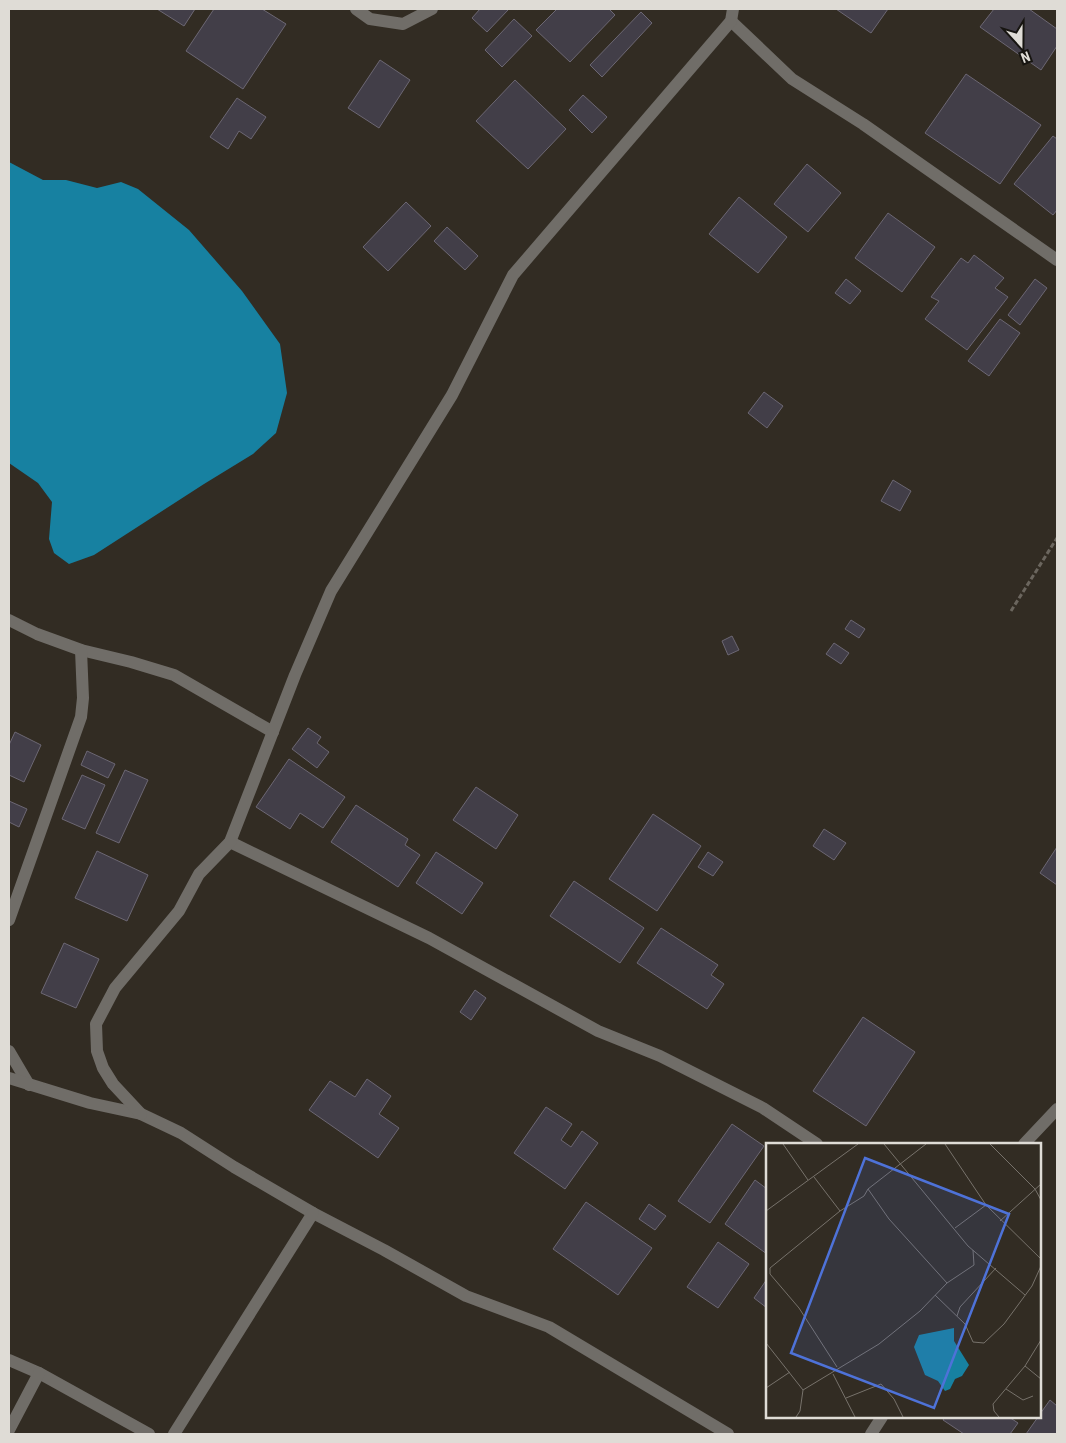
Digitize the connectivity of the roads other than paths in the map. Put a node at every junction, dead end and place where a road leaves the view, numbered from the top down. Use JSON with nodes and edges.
{"nodes":[{"id":1,"x":356,"y":9,"type":"edge"},
{"id":2,"x":432,"y":9,"type":"edge"},
{"id":3,"x":732,"y":15,"type":"edge"},
{"id":4,"x":1057,"y":260,"type":"edge"},
{"id":5,"x":9,"y":620,"type":"edge"},
{"id":6,"x":82,"y":650,"type":"junction"},
{"id":7,"x":273,"y":732,"type":"junction"},
{"id":8,"x":230,"y":842,"type":"junction"},
{"id":9,"x":9,"y":920,"type":"edge"},
{"id":10,"x":9,"y":1052,"type":"edge"},
{"id":11,"x":9,"y":1078,"type":"edge"},
{"id":12,"x":29,"y":1084,"type":"junction"},
{"id":13,"x":1057,"y":1109,"type":"edge"},
{"id":14,"x":141,"y":1114,"type":"junction"},
{"id":15,"x":816,"y":1143,"type":"edge"},
{"id":16,"x":1025,"y":1143,"type":"edge"},
{"id":17,"x":313,"y":1213,"type":"junction"},
{"id":18,"x":9,"y":1360,"type":"edge"},
{"id":19,"x":39,"y":1373,"type":"junction"},
{"id":20,"x":881,"y":1418,"type":"edge"},
{"id":21,"x":9,"y":1430,"type":"edge"},
{"id":22,"x":149,"y":1434,"type":"edge"},
{"id":23,"x":174,"y":1434,"type":"edge"},
{"id":24,"x":728,"y":1434,"type":"edge"},
{"id":25,"x":871,"y":1434,"type":"edge"}],
"edges":[{"from":1,"to":2,"type":"street"},
{"from":3,"to":4,"type":"street"},
{"from":3,"to":7,"type":"street"},
{"from":5,"to":6,"type":"street"},
{"from":6,"to":7,"type":"street"},
{"from":6,"to":9,"type":"street"},
{"from":7,"to":8,"type":"street"},
{"from":8,"to":14,"type":"street"},
{"from":8,"to":15,"type":"street"},
{"from":10,"to":12,"type":"street"},
{"from":11,"to":12,"type":"street"},
{"from":12,"to":14,"type":"street"},
{"from":13,"to":16,"type":"street"},
{"from":14,"to":17,"type":"street"},
{"from":17,"to":23,"type":"street"},
{"from":17,"to":24,"type":"street"},
{"from":18,"to":19,"type":"street"},
{"from":19,"to":21,"type":"street"},
{"from":19,"to":22,"type":"street"},
{"from":20,"to":25,"type":"street"}]}
